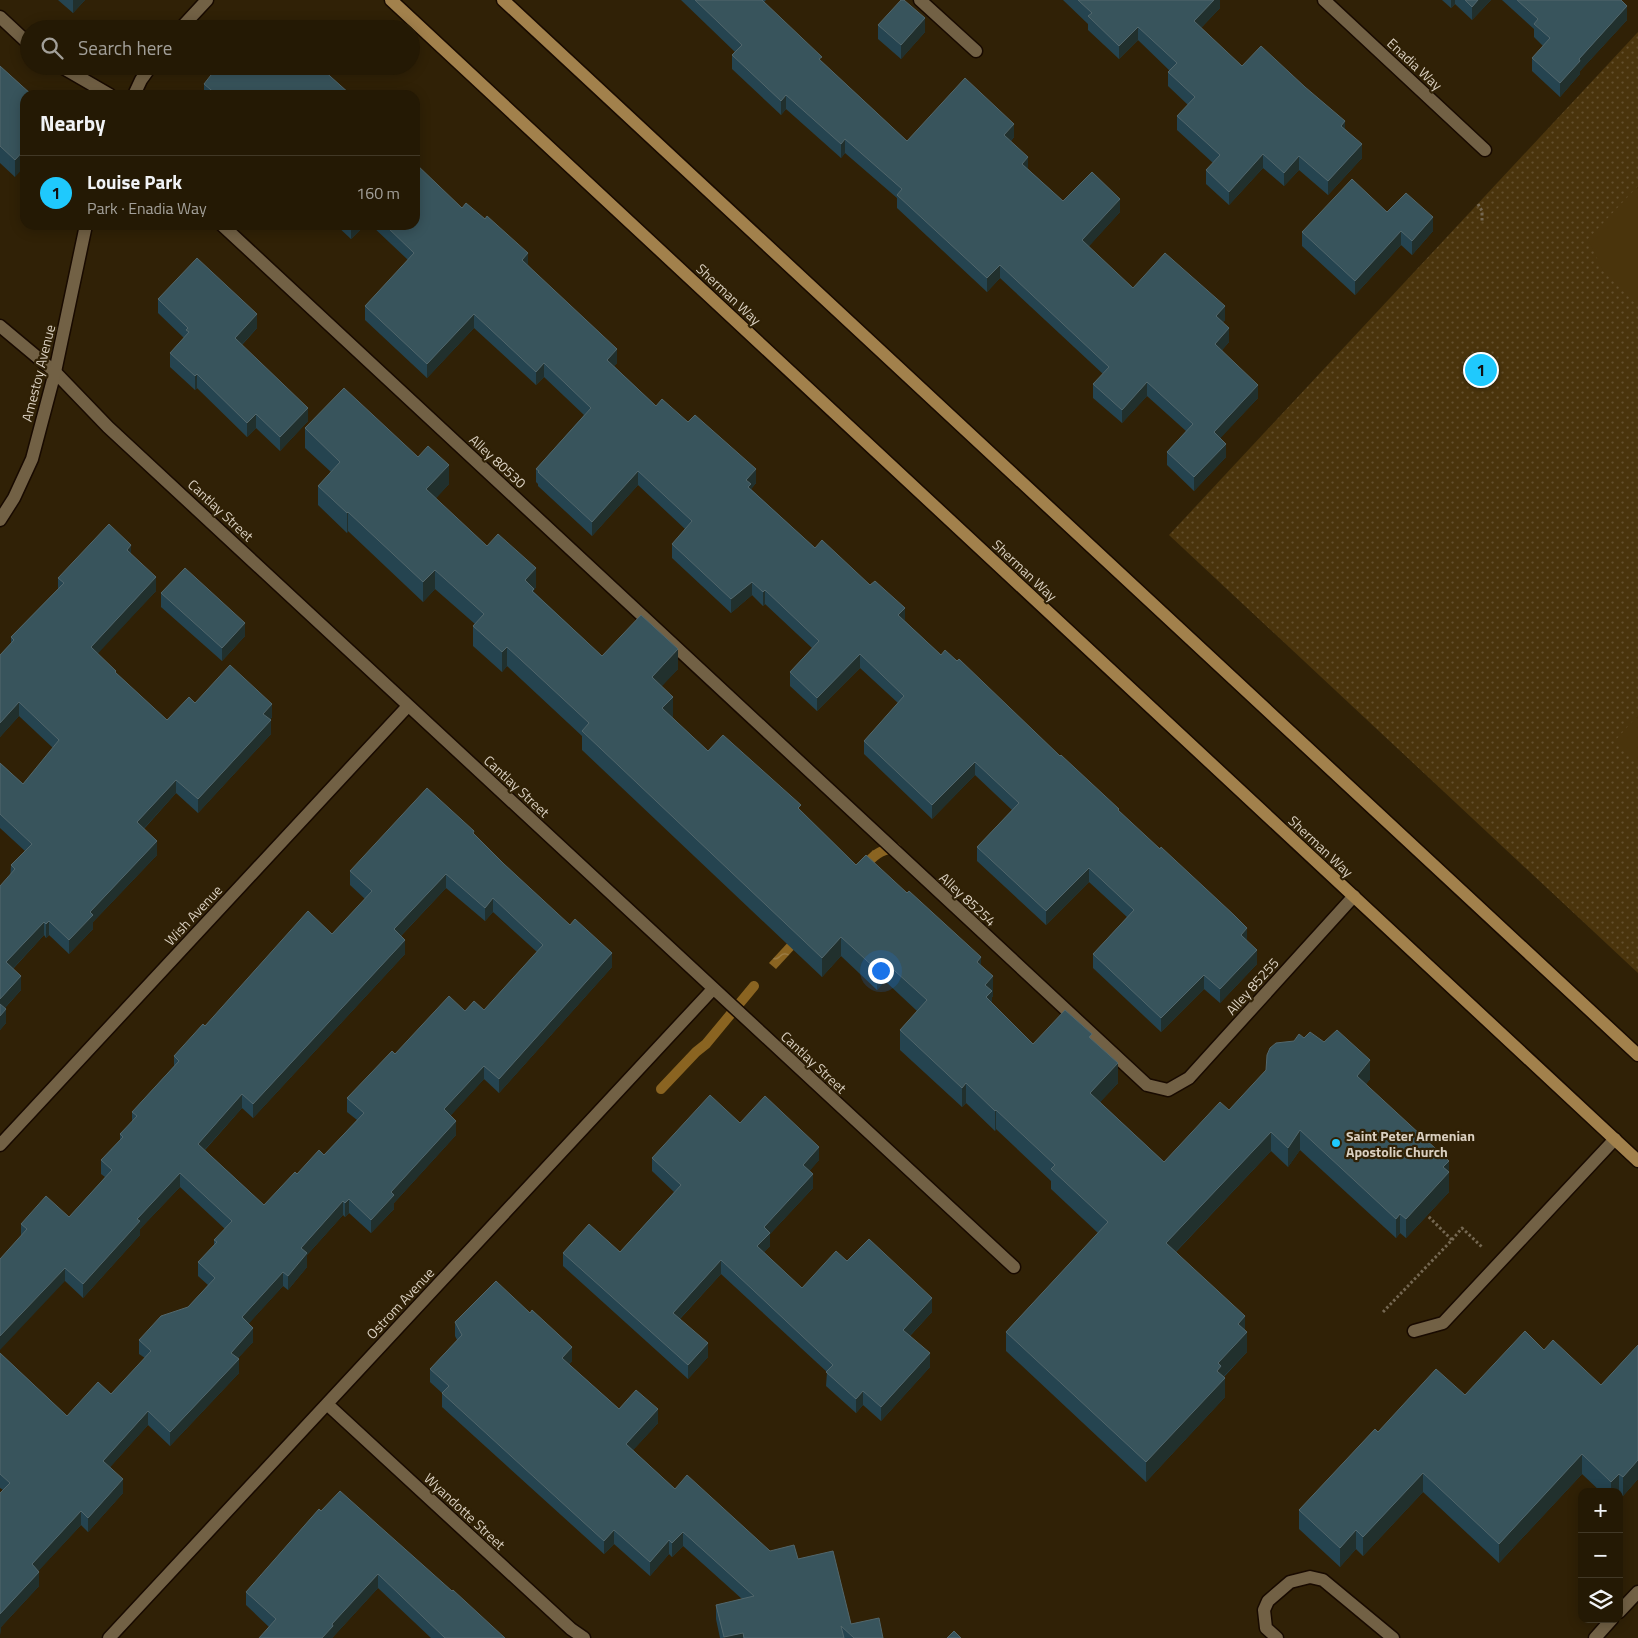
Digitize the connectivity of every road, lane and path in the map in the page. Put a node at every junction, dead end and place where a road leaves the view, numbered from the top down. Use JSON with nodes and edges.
{"nodes":[{"id":1,"x":207,"y":0,"type":"edge"},
{"id":2,"x":392,"y":0,"type":"edge"},
{"id":3,"x":503,"y":0,"type":"edge"},
{"id":4,"x":920,"y":0,"type":"edge"},
{"id":5,"x":1324,"y":0,"type":"edge"},
{"id":6,"x":0,"y":17,"type":"edge"},
{"id":7,"x":188,"y":20,"type":"edge"},
{"id":8,"x":413,"y":20,"type":"edge"},
{"id":9,"x":420,"y":26,"type":"edge"},
{"id":10,"x":20,"y":36,"type":"edge"},
{"id":11,"x":976,"y":52,"type":"dead end"},
{"id":12,"x":76,"y":75,"type":"edge"},
{"id":13,"x":145,"y":75,"type":"edge"},
{"id":14,"x":101,"y":90,"type":"edge"},
{"id":15,"x":137,"y":90,"type":"edge"},
{"id":16,"x":1485,"y":150,"type":"dead end"},
{"id":17,"x":1478,"y":204,"type":"dead end"},
{"id":18,"x":1482,"y":221,"type":"dead end"},
{"id":19,"x":85,"y":230,"type":"edge"},
{"id":20,"x":227,"y":230,"type":"edge"},
{"id":21,"x":0,"y":326,"type":"edge"},
{"id":22,"x":55,"y":372,"type":"junction"},
{"id":23,"x":0,"y":520,"type":"edge"},
{"id":24,"x":408,"y":706,"type":"junction"},
{"id":25,"x":754,"y":720,"type":"joint"},
{"id":26,"x":1354,"y":896,"type":"junction"},
{"id":27,"x":713,"y":989,"type":"junction"},
{"id":28,"x":1638,"y":1055,"type":"edge"},
{"id":29,"x":1168,"y":1090,"type":"joint"},
{"id":30,"x":1615,"y":1139,"type":"junction"},
{"id":31,"x":0,"y":1145,"type":"edge"},
{"id":32,"x":1638,"y":1161,"type":"edge"},
{"id":33,"x":1427,"y":1216,"type":"edge"},
{"id":34,"x":1452,"y":1240,"type":"junction"},
{"id":35,"x":1499,"y":1262,"type":"junction"},
{"id":36,"x":1014,"y":1268,"type":"dead end"},
{"id":37,"x":1383,"y":1312,"type":"dead end"},
{"id":38,"x":1414,"y":1331,"type":"dead end"},
{"id":39,"x":327,"y":1404,"type":"junction"},
{"id":40,"x":1638,"y":1592,"type":"edge"},
{"id":41,"x":1623,"y":1608,"type":"edge"},
{"id":42,"x":1608,"y":1623,"type":"edge"},
{"id":43,"x":109,"y":1638,"type":"edge"},
{"id":44,"x":584,"y":1638,"type":"edge"},
{"id":45,"x":1277,"y":1638,"type":"edge"},
{"id":46,"x":1392,"y":1638,"type":"edge"},
{"id":47,"x":1595,"y":1638,"type":"edge"}],
"edges":[{"from":1,"to":7,"type":"street"},
{"from":2,"to":8,"type":"main road","name":"Sherman Way"},
{"from":3,"to":28,"type":"main road"},
{"from":4,"to":11,"type":"street"},
{"from":5,"to":16,"type":"street","name":"Enadia Way"},
{"from":6,"to":10,"type":"street"},
{"from":9,"to":26,"type":"main road","name":"Sherman Way"},
{"from":12,"to":14,"type":"street"},
{"from":13,"to":15,"type":"street"},
{"from":17,"to":18,"type":"path"},
{"from":19,"to":22,"type":"street","name":"Amestoy Avenue"},
{"from":20,"to":25,"type":"street","name":"Alley 80530"},
{"from":21,"to":22,"type":"street","name":"Cantlay Street"},
{"from":22,"to":23,"type":"street","name":"Amestoy Avenue"},
{"from":22,"to":24,"type":"street","name":"Cantlay Street"},
{"from":24,"to":27,"type":"street","name":"Cantlay Street"},
{"from":24,"to":31,"type":"street","name":"Wish Avenue"},
{"from":25,"to":29,"type":"street","name":"Alley 85254"},
{"from":26,"to":29,"type":"street","name":"Alley 85255"},
{"from":26,"to":30,"type":"main road","name":"Sherman Way"},
{"from":27,"to":36,"type":"street","name":"Cantlay Street"},
{"from":27,"to":39,"type":"street","name":"Ostrom Avenue"},
{"from":30,"to":32,"type":"main road","name":"Sherman Way"},
{"from":30,"to":35,"type":"street"},
{"from":33,"to":34,"type":"path"},
{"from":34,"to":35,"type":"path"},
{"from":34,"to":37,"type":"path"},
{"from":35,"to":38,"type":"street"},
{"from":39,"to":43,"type":"street","name":"Ostrom Avenue"},
{"from":39,"to":44,"type":"street","name":"Wyandotte Street"},
{"from":40,"to":41,"type":"street"},
{"from":42,"to":47,"type":"street"},
{"from":45,"to":46,"type":"street"}]}
